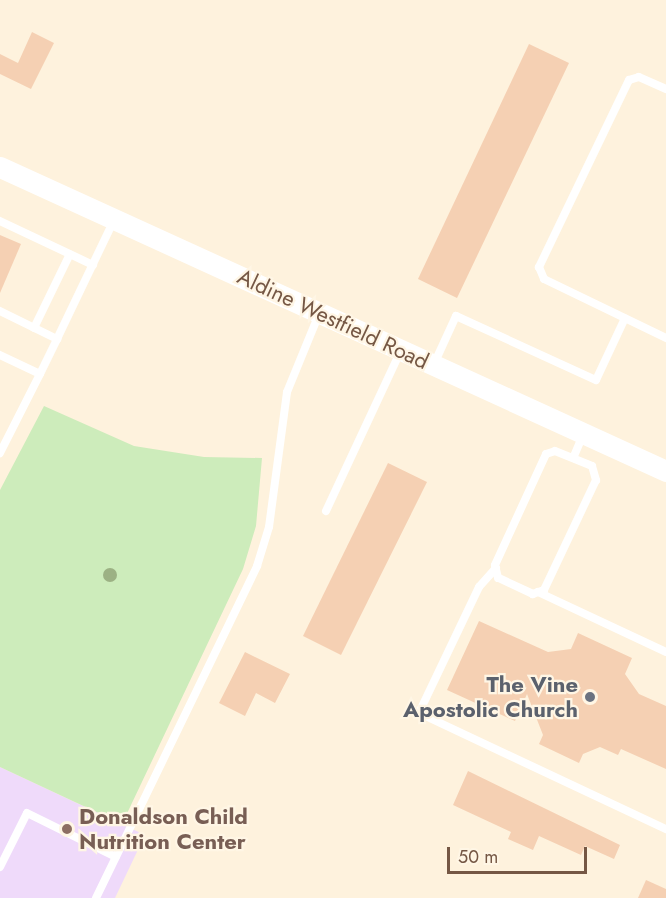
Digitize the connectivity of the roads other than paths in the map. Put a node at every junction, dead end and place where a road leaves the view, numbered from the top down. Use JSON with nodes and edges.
{"nodes":[{"id":1,"x":666,"y":89,"type":"edge"},
{"id":2,"x":0,"y":167,"type":"edge"},
{"id":3,"x":115,"y":219,"type":"junction"},
{"id":4,"x":0,"y":221,"type":"edge"},
{"id":5,"x":70,"y":254,"type":"junction"},
{"id":6,"x":93,"y":265,"type":"junction"},
{"id":7,"x":0,"y":311,"type":"edge"},
{"id":8,"x":320,"y":313,"type":"junction"},
{"id":9,"x":625,"y":318,"type":"junction"},
{"id":10,"x":34,"y":327,"type":"junction"},
{"id":11,"x":666,"y":338,"type":"edge"},
{"id":12,"x":57,"y":339,"type":"junction"},
{"id":13,"x":401,"y":350,"type":"junction"},
{"id":14,"x":0,"y":355,"type":"edge"},
{"id":15,"x":434,"y":365,"type":"junction"},
{"id":16,"x":40,"y":374,"type":"junction"},
{"id":17,"x":584,"y":434,"type":"junction"},
{"id":18,"x":0,"y":453,"type":"edge"},
{"id":19,"x":574,"y":456,"type":"junction"},
{"id":20,"x":666,"y":471,"type":"edge"},
{"id":21,"x":326,"y":512,"type":"dead end"},
{"id":22,"x":496,"y":568,"type":"junction"},
{"id":23,"x":538,"y":592,"type":"junction"},
{"id":24,"x":666,"y":652,"type":"edge"},
{"id":25,"x":666,"y":829,"type":"edge"},
{"id":26,"x":116,"y":857,"type":"junction"},
{"id":27,"x":0,"y":867,"type":"edge"},
{"id":28,"x":96,"y":898,"type":"edge"}],
"edges":[{"from":1,"to":9,"type":"lane"},
{"from":2,"to":3,"type":"main road","name":"Aldine Westfield Road"},
{"from":3,"to":6,"type":"lane"},
{"from":3,"to":8,"type":"main road","name":"Aldine Westfield Road"},
{"from":4,"to":5,"type":"lane"},
{"from":5,"to":6,"type":"lane"},
{"from":5,"to":10,"type":"lane"},
{"from":6,"to":12,"type":"lane"},
{"from":7,"to":10,"type":"lane"},
{"from":8,"to":13,"type":"main road","name":"Aldine Westfield Road"},
{"from":8,"to":26,"type":"lane"},
{"from":9,"to":11,"type":"lane"},
{"from":9,"to":15,"type":"lane"},
{"from":10,"to":12,"type":"lane"},
{"from":12,"to":16,"type":"lane"},
{"from":13,"to":15,"type":"main road","name":"Aldine Westfield Road"},
{"from":13,"to":21,"type":"lane"},
{"from":14,"to":16,"type":"lane"},
{"from":15,"to":17,"type":"main road","name":"Aldine Westfield Road"},
{"from":16,"to":18,"type":"lane"},
{"from":17,"to":19,"type":"lane"},
{"from":17,"to":20,"type":"main road","name":"Aldine Westfield Road"},
{"from":19,"to":22,"type":"lane"},
{"from":19,"to":23,"type":"lane"},
{"from":22,"to":23,"type":"lane"},
{"from":22,"to":25,"type":"lane"},
{"from":23,"to":24,"type":"lane"},
{"from":26,"to":27,"type":"lane"},
{"from":26,"to":28,"type":"lane"}]}
